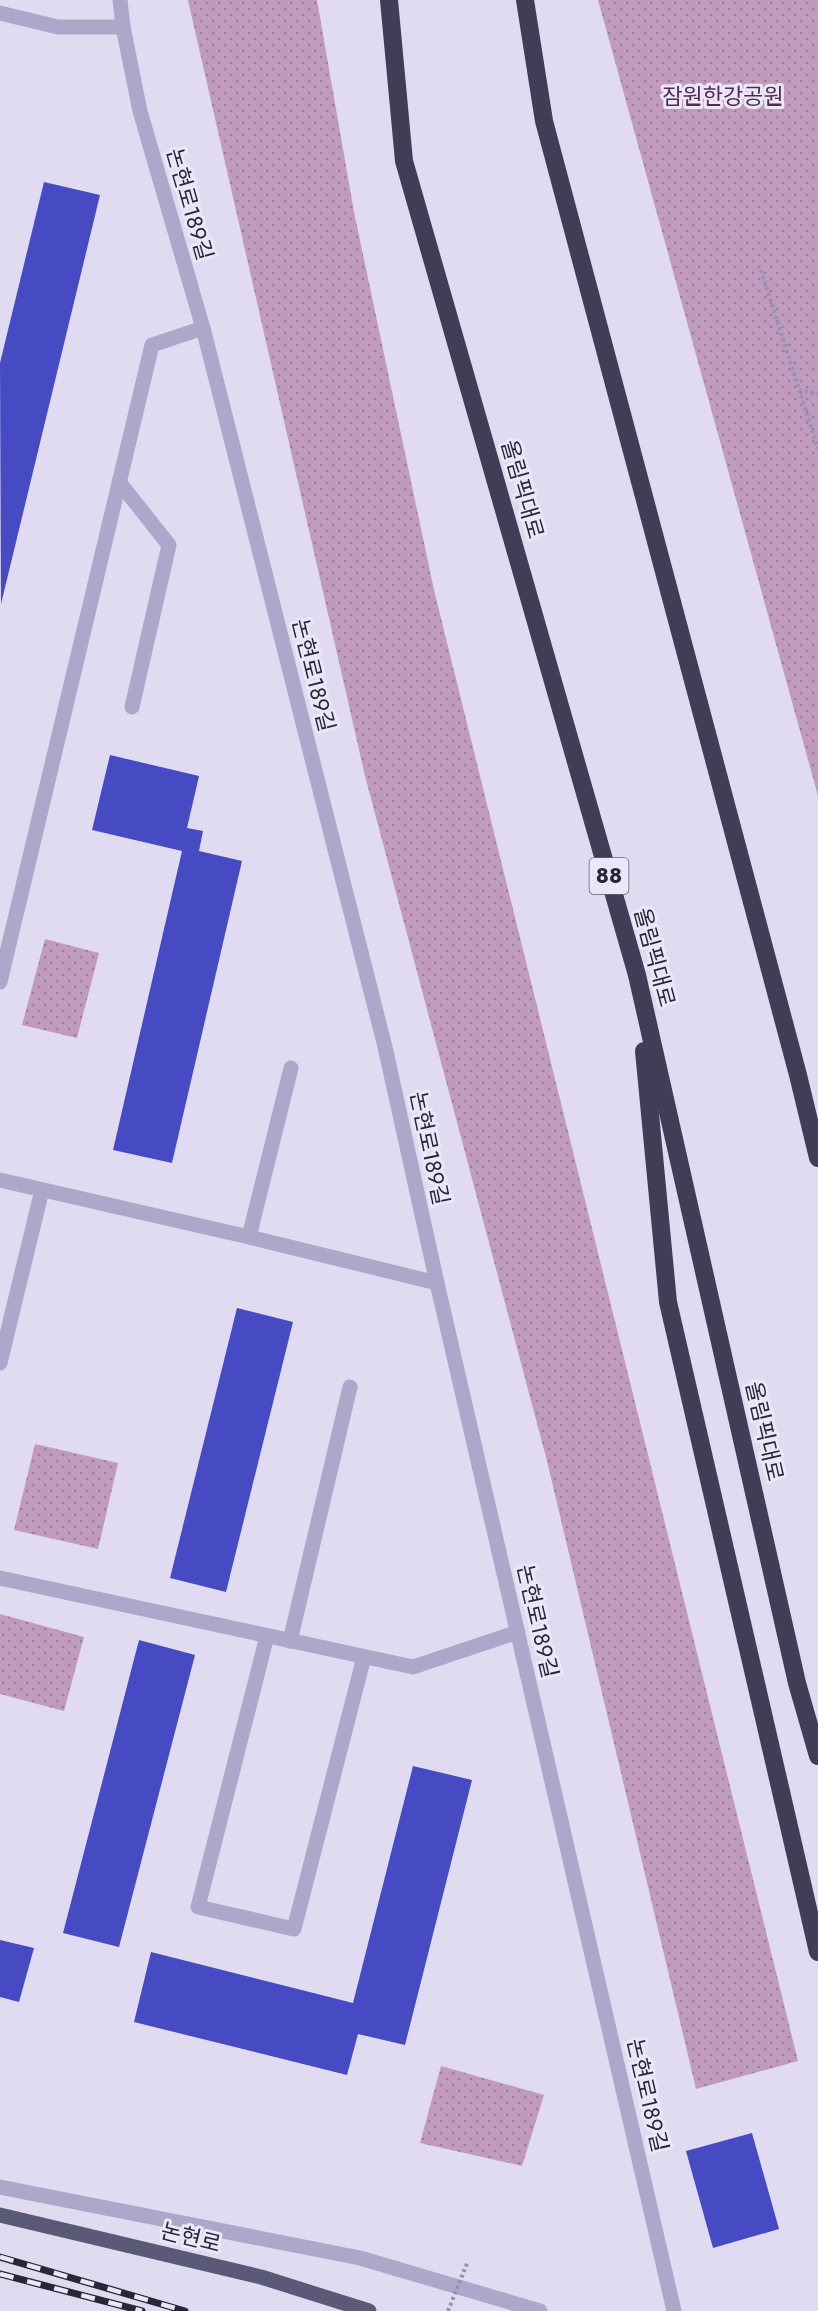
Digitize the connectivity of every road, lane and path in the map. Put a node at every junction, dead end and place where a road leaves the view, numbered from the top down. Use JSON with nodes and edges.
{"nodes":[{"id":1,"x":120,"y":0,"type":"edge"},
{"id":2,"x":389,"y":0,"type":"edge"},
{"id":3,"x":525,"y":0,"type":"edge"},
{"id":4,"x":0,"y":13,"type":"edge"},
{"id":5,"x":123,"y":27,"type":"junction"},
{"id":6,"x":761,"y":270,"type":"dead end"},
{"id":7,"x":203,"y":328,"type":"junction"},
{"id":8,"x":799,"y":390,"type":"junction"},
{"id":9,"x":818,"y":394,"type":"edge"},
{"id":10,"x":818,"y":449,"type":"edge"},
{"id":11,"x":119,"y":482,"type":"junction"},
{"id":12,"x":132,"y":707,"type":"dead end"},
{"id":13,"x":637,"y":975,"type":"junction"},
{"id":14,"x":0,"y":982,"type":"edge"},
{"id":15,"x":291,"y":1068,"type":"dead end"},
{"id":16,"x":798,"y":1076,"type":"junction"},
{"id":17,"x":818,"y":1102,"type":"edge"},
{"id":18,"x":818,"y":1158,"type":"edge"},
{"id":19,"x":0,"y":1180,"type":"edge"},
{"id":20,"x":42,"y":1190,"type":"junction"},
{"id":21,"x":249,"y":1237,"type":"junction"},
{"id":22,"x":437,"y":1283,"type":"junction"},
{"id":23,"x":0,"y":1362,"type":"edge"},
{"id":24,"x":350,"y":1386,"type":"dead end"},
{"id":25,"x":0,"y":1578,"type":"edge"},
{"id":26,"x":518,"y":1632,"type":"junction"},
{"id":27,"x":267,"y":1636,"type":"junction"},
{"id":28,"x":290,"y":1641,"type":"junction"},
{"id":29,"x":364,"y":1656,"type":"junction"},
{"id":30,"x":818,"y":1756,"type":"edge"},
{"id":31,"x":818,"y":1952,"type":"edge"},
{"id":32,"x":0,"y":2187,"type":"edge"},
{"id":33,"x":0,"y":2215,"type":"edge"},
{"id":34,"x":468,"y":2261,"type":"dead end"},
{"id":35,"x":369,"y":2311,"type":"edge"},
{"id":36,"x":448,"y":2311,"type":"edge"},
{"id":37,"x":540,"y":2311,"type":"edge"},
{"id":38,"x":674,"y":2311,"type":"edge"}],
"edges":[{"from":1,"to":5,"type":"street","name":"논현로189길"},
{"from":2,"to":13,"type":"highway","name":"올림픽대로","number":"88"},
{"from":3,"to":16,"type":"highway"},
{"from":4,"to":5,"type":"street"},
{"from":5,"to":7,"type":"street","name":"논현로189길"},
{"from":6,"to":8,"type":"path"},
{"from":7,"to":11,"type":"street"},
{"from":7,"to":22,"type":"street","name":"논현로189길"},
{"from":8,"to":9,"type":"path"},
{"from":8,"to":10,"type":"path"},
{"from":11,"to":12,"type":"street"},
{"from":11,"to":14,"type":"street"},
{"from":13,"to":30,"type":"highway","name":"올림픽대로","number":"88"},
{"from":13,"to":31,"type":"highway"},
{"from":15,"to":21,"type":"street"},
{"from":16,"to":17,"type":"highway"},
{"from":16,"to":18,"type":"highway"},
{"from":19,"to":20,"type":"street"},
{"from":20,"to":21,"type":"street"},
{"from":20,"to":23,"type":"street"},
{"from":21,"to":22,"type":"street"},
{"from":22,"to":26,"type":"street","name":"논현로189길"},
{"from":24,"to":28,"type":"street"},
{"from":25,"to":27,"type":"street"},
{"from":26,"to":29,"type":"street"},
{"from":26,"to":38,"type":"street","name":"논현로189길"},
{"from":27,"to":28,"type":"street"},
{"from":27,"to":29,"type":"street"},
{"from":28,"to":29,"type":"street"},
{"from":32,"to":37,"type":"street"},
{"from":33,"to":35,"type":"main road","name":"논현로"},
{"from":34,"to":36,"type":"path","bridge":true}]}
